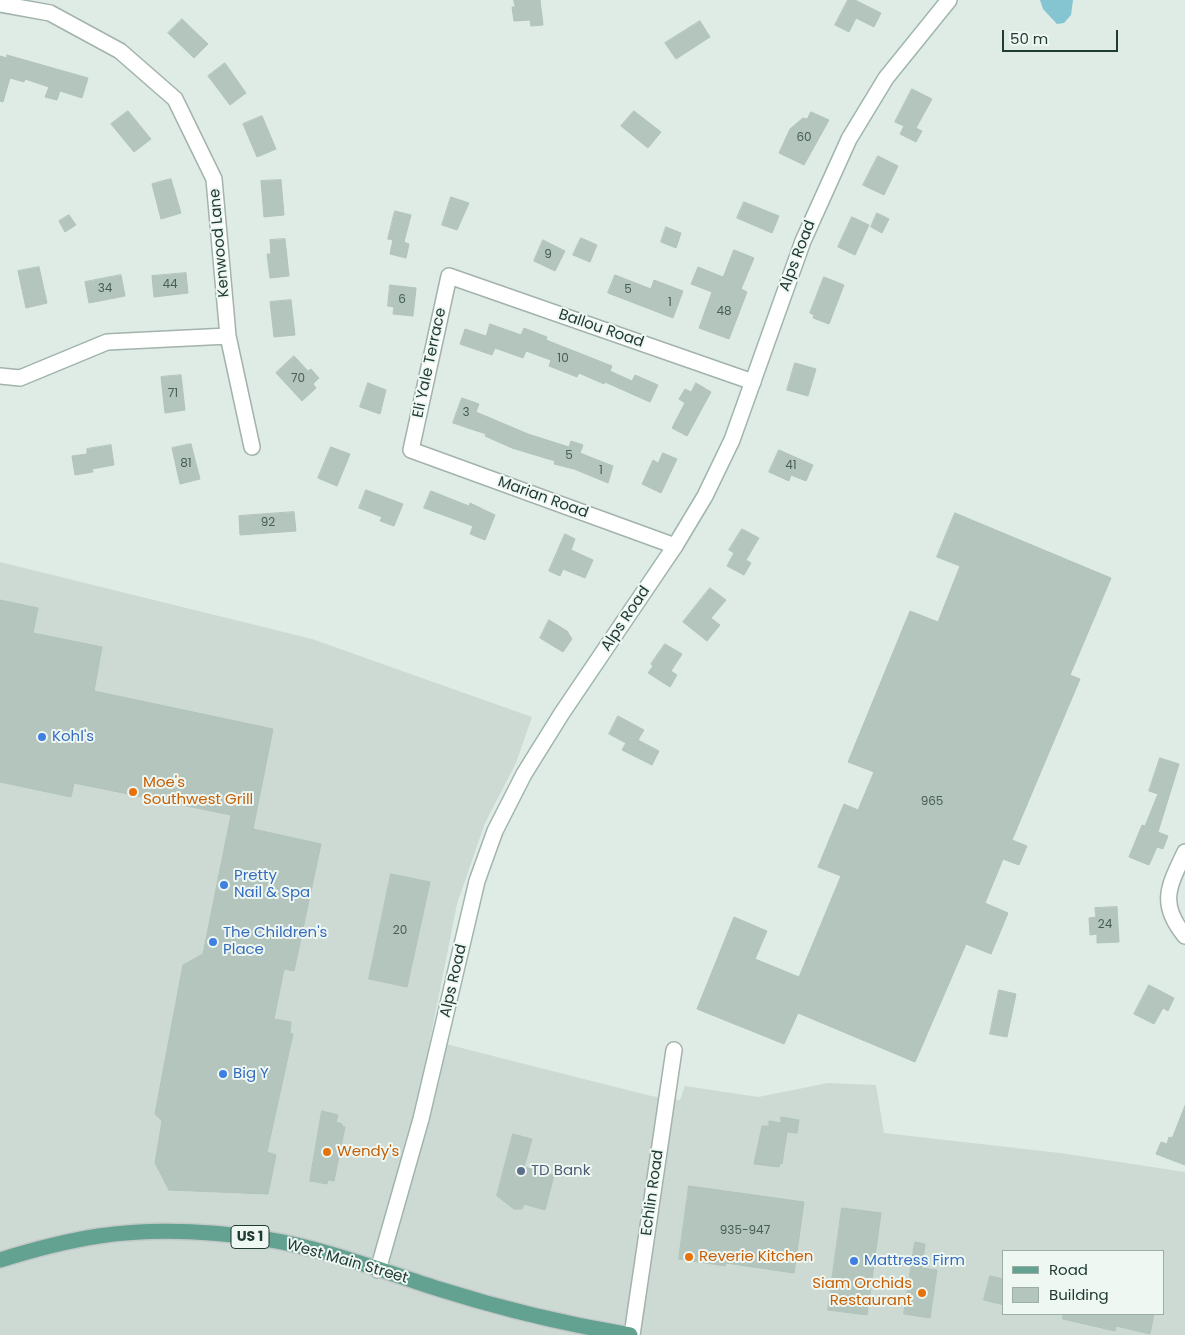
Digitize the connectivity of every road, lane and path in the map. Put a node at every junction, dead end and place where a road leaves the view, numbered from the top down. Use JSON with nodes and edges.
{"nodes":[{"id":1,"x":949,"y":0,"type":"edge"},
{"id":2,"x":0,"y":4,"type":"edge"},
{"id":3,"x":449,"y":276,"type":"joint"},
{"id":4,"x":228,"y":336,"type":"junction"},
{"id":5,"x":0,"y":376,"type":"edge"},
{"id":6,"x":753,"y":382,"type":"junction"},
{"id":7,"x":252,"y":447,"type":"dead end"},
{"id":8,"x":411,"y":450,"type":"joint"},
{"id":9,"x":675,"y":546,"type":"junction"},
{"id":10,"x":1185,"y":852,"type":"edge"},
{"id":11,"x":1185,"y":936,"type":"edge"},
{"id":12,"x":674,"y":1050,"type":"dead end"},
{"id":13,"x":0,"y":1260,"type":"edge"},
{"id":14,"x":378,"y":1270,"type":"junction"},
{"id":15,"x":631,"y":1335,"type":"edge"}],
"edges":[{"from":1,"to":6,"type":"street","name":"Alps Road"},
{"from":2,"to":4,"type":"street","name":"Kenwood Lane"},
{"from":3,"to":6,"type":"street","name":"Ballou Road"},
{"from":3,"to":8,"type":"street","name":"Eli Yale Terrace"},
{"from":4,"to":5,"type":"street"},
{"from":4,"to":7,"type":"street","name":"Kenwood Lane"},
{"from":6,"to":9,"type":"street","name":"Alps Road"},
{"from":8,"to":9,"type":"street","name":"Marian Road"},
{"from":9,"to":14,"type":"street","name":"Alps Road"},
{"from":10,"to":11,"type":"street"},
{"from":12,"to":15,"type":"street","name":"Echlin Road"},
{"from":13,"to":14,"type":"main road","name":"West Main Street","number":"US 1"},
{"from":14,"to":15,"type":"main road","name":"West Main Street","number":"US 1"}]}
